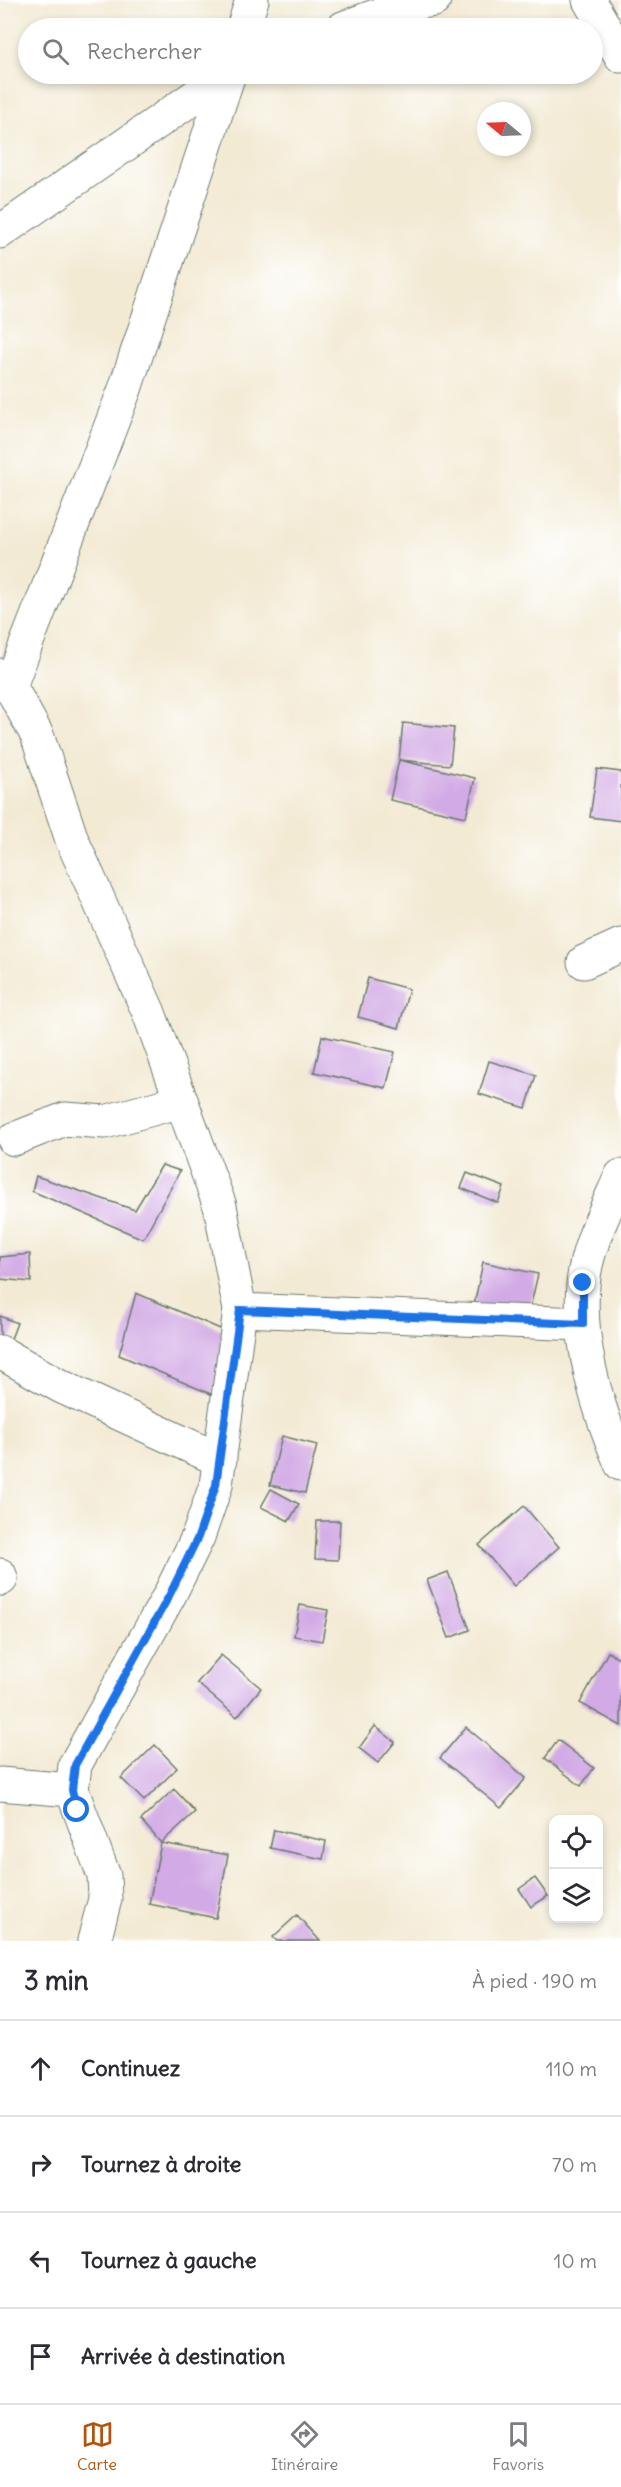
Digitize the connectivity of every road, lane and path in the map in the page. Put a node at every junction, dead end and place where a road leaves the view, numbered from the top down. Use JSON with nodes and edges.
{"nodes":[{"id":1,"x":252,"y":0,"type":"edge"},
{"id":2,"x":434,"y":0,"type":"edge"},
{"id":3,"x":589,"y":0,"type":"edge"},
{"id":4,"x":246,"y":18,"type":"edge"},
{"id":5,"x":370,"y":18,"type":"edge"},
{"id":6,"x":599,"y":18,"type":"edge"},
{"id":7,"x":603,"y":24,"type":"edge"},
{"id":8,"x":621,"y":56,"type":"edge"},
{"id":9,"x":214,"y":84,"type":"edge"},
{"id":10,"x":225,"y":84,"type":"edge"},
{"id":11,"x":0,"y":232,"type":"edge"},
{"id":12,"x":5,"y":680,"type":"edge"},
{"id":13,"x":621,"y":945,"type":"edge"},
{"id":14,"x":584,"y":962,"type":"dead end"},
{"id":15,"x":181,"y":1101,"type":"junction"},
{"id":16,"x":14,"y":1139,"type":"dead end"},
{"id":17,"x":621,"y":1176,"type":"edge"},
{"id":18,"x":240,"y":1310,"type":"junction"},
{"id":19,"x":583,"y":1324,"type":"junction"},
{"id":20,"x":0,"y":1352,"type":"edge"},
{"id":21,"x":220,"y":1460,"type":"junction"},
{"id":22,"x":621,"y":1464,"type":"edge"},
{"id":23,"x":0,"y":1784,"type":"edge"},
{"id":24,"x":72,"y":1790,"type":"junction"},
{"id":25,"x":94,"y":1941,"type":"edge"}],
"edges":[{"from":1,"to":4,"type":"street"},
{"from":2,"to":5,"type":"street"},
{"from":3,"to":6,"type":"street"},
{"from":7,"to":8,"type":"street"},
{"from":9,"to":11,"type":"street"},
{"from":10,"to":12,"type":"street"},
{"from":12,"to":15,"type":"street"},
{"from":13,"to":14,"type":"street"},
{"from":15,"to":16,"type":"street"},
{"from":15,"to":18,"type":"street"},
{"from":17,"to":19,"type":"street"},
{"from":18,"to":19,"type":"street"},
{"from":18,"to":21,"type":"street"},
{"from":19,"to":22,"type":"street"},
{"from":20,"to":21,"type":"street"},
{"from":21,"to":24,"type":"street"},
{"from":23,"to":24,"type":"street"},
{"from":24,"to":25,"type":"street"}]}
